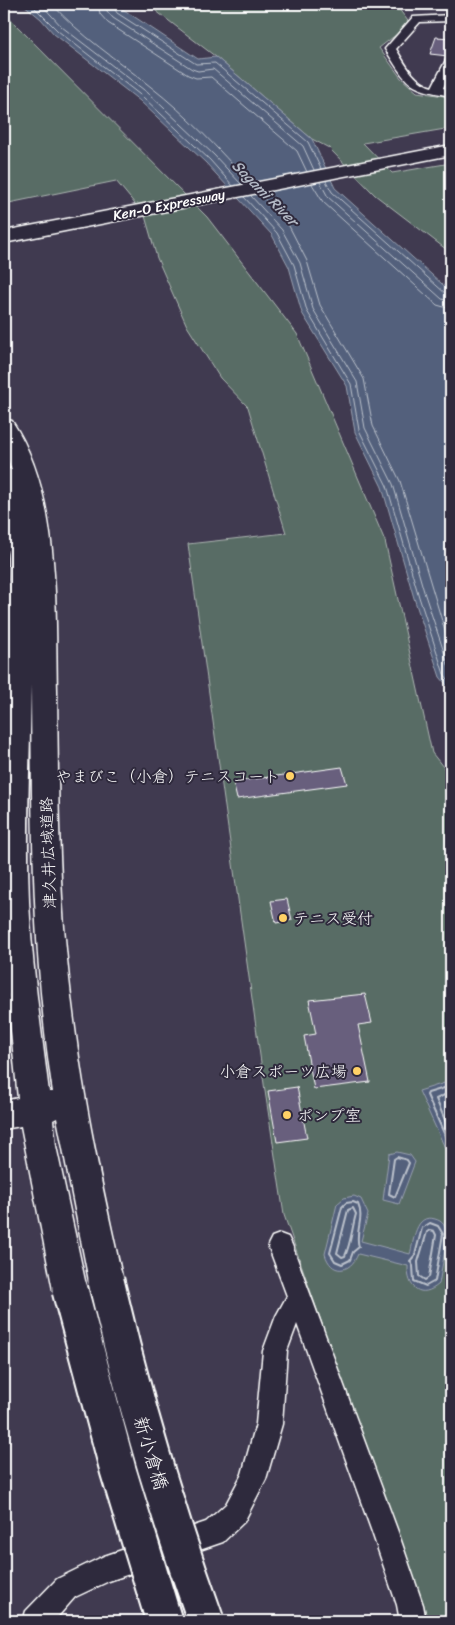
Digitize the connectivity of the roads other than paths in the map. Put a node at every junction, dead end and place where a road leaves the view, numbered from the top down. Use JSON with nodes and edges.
{"nodes":[{"id":1,"x":451,"y":18,"type":"edge"},
{"id":2,"x":451,"y":60,"type":"edge"},
{"id":3,"x":436,"y":90,"type":"junction"},
{"id":4,"x":451,"y":93,"type":"edge"},
{"id":5,"x":451,"y":140,"type":"edge"},
{"id":6,"x":451,"y":150,"type":"edge"},
{"id":7,"x":4,"y":224,"type":"edge"},
{"id":8,"x":4,"y":239,"type":"edge"},
{"id":9,"x":4,"y":426,"type":"edge"},
{"id":10,"x":4,"y":475,"type":"edge"},
{"id":11,"x":70,"y":1102,"type":"junction"},
{"id":12,"x":19,"y":1112,"type":"edge"},
{"id":13,"x":280,"y":1245,"type":"dead end"},
{"id":14,"x":106,"y":1281,"type":"joint"},
{"id":15,"x":70,"y":1290,"type":"joint"},
{"id":16,"x":299,"y":1298,"type":"junction"},
{"id":17,"x":36,"y":1621,"type":"edge"},
{"id":18,"x":164,"y":1621,"type":"edge"},
{"id":19,"x":206,"y":1621,"type":"edge"},
{"id":20,"x":413,"y":1621,"type":"edge"}],
"edges":[{"from":1,"to":3,"type":"street"},
{"from":2,"to":3,"type":"street"},
{"from":3,"to":4,"type":"street"},
{"from":5,"to":7,"type":"main road","name":"Ken-O Expressway"},
{"from":6,"to":8,"type":"main road","name":"Ken-O Expressway"},
{"from":9,"to":11,"type":"main road","name":"津久井広域道路"},
{"from":10,"to":12,"type":"main road","name":"津久井広域道路"},
{"from":11,"to":12,"type":"main road"},
{"from":11,"to":14,"type":"main road","name":"津久井広域道路"},
{"from":12,"to":15,"type":"main road","name":"津久井広域道路"},
{"from":13,"to":16,"type":"street"},
{"from":14,"to":19,"type":"main road","name":"新小倉橋","bridge":true},
{"from":15,"to":18,"type":"main road","name":"新小倉橋","bridge":true},
{"from":16,"to":17,"type":"street"},
{"from":16,"to":20,"type":"street"}]}
